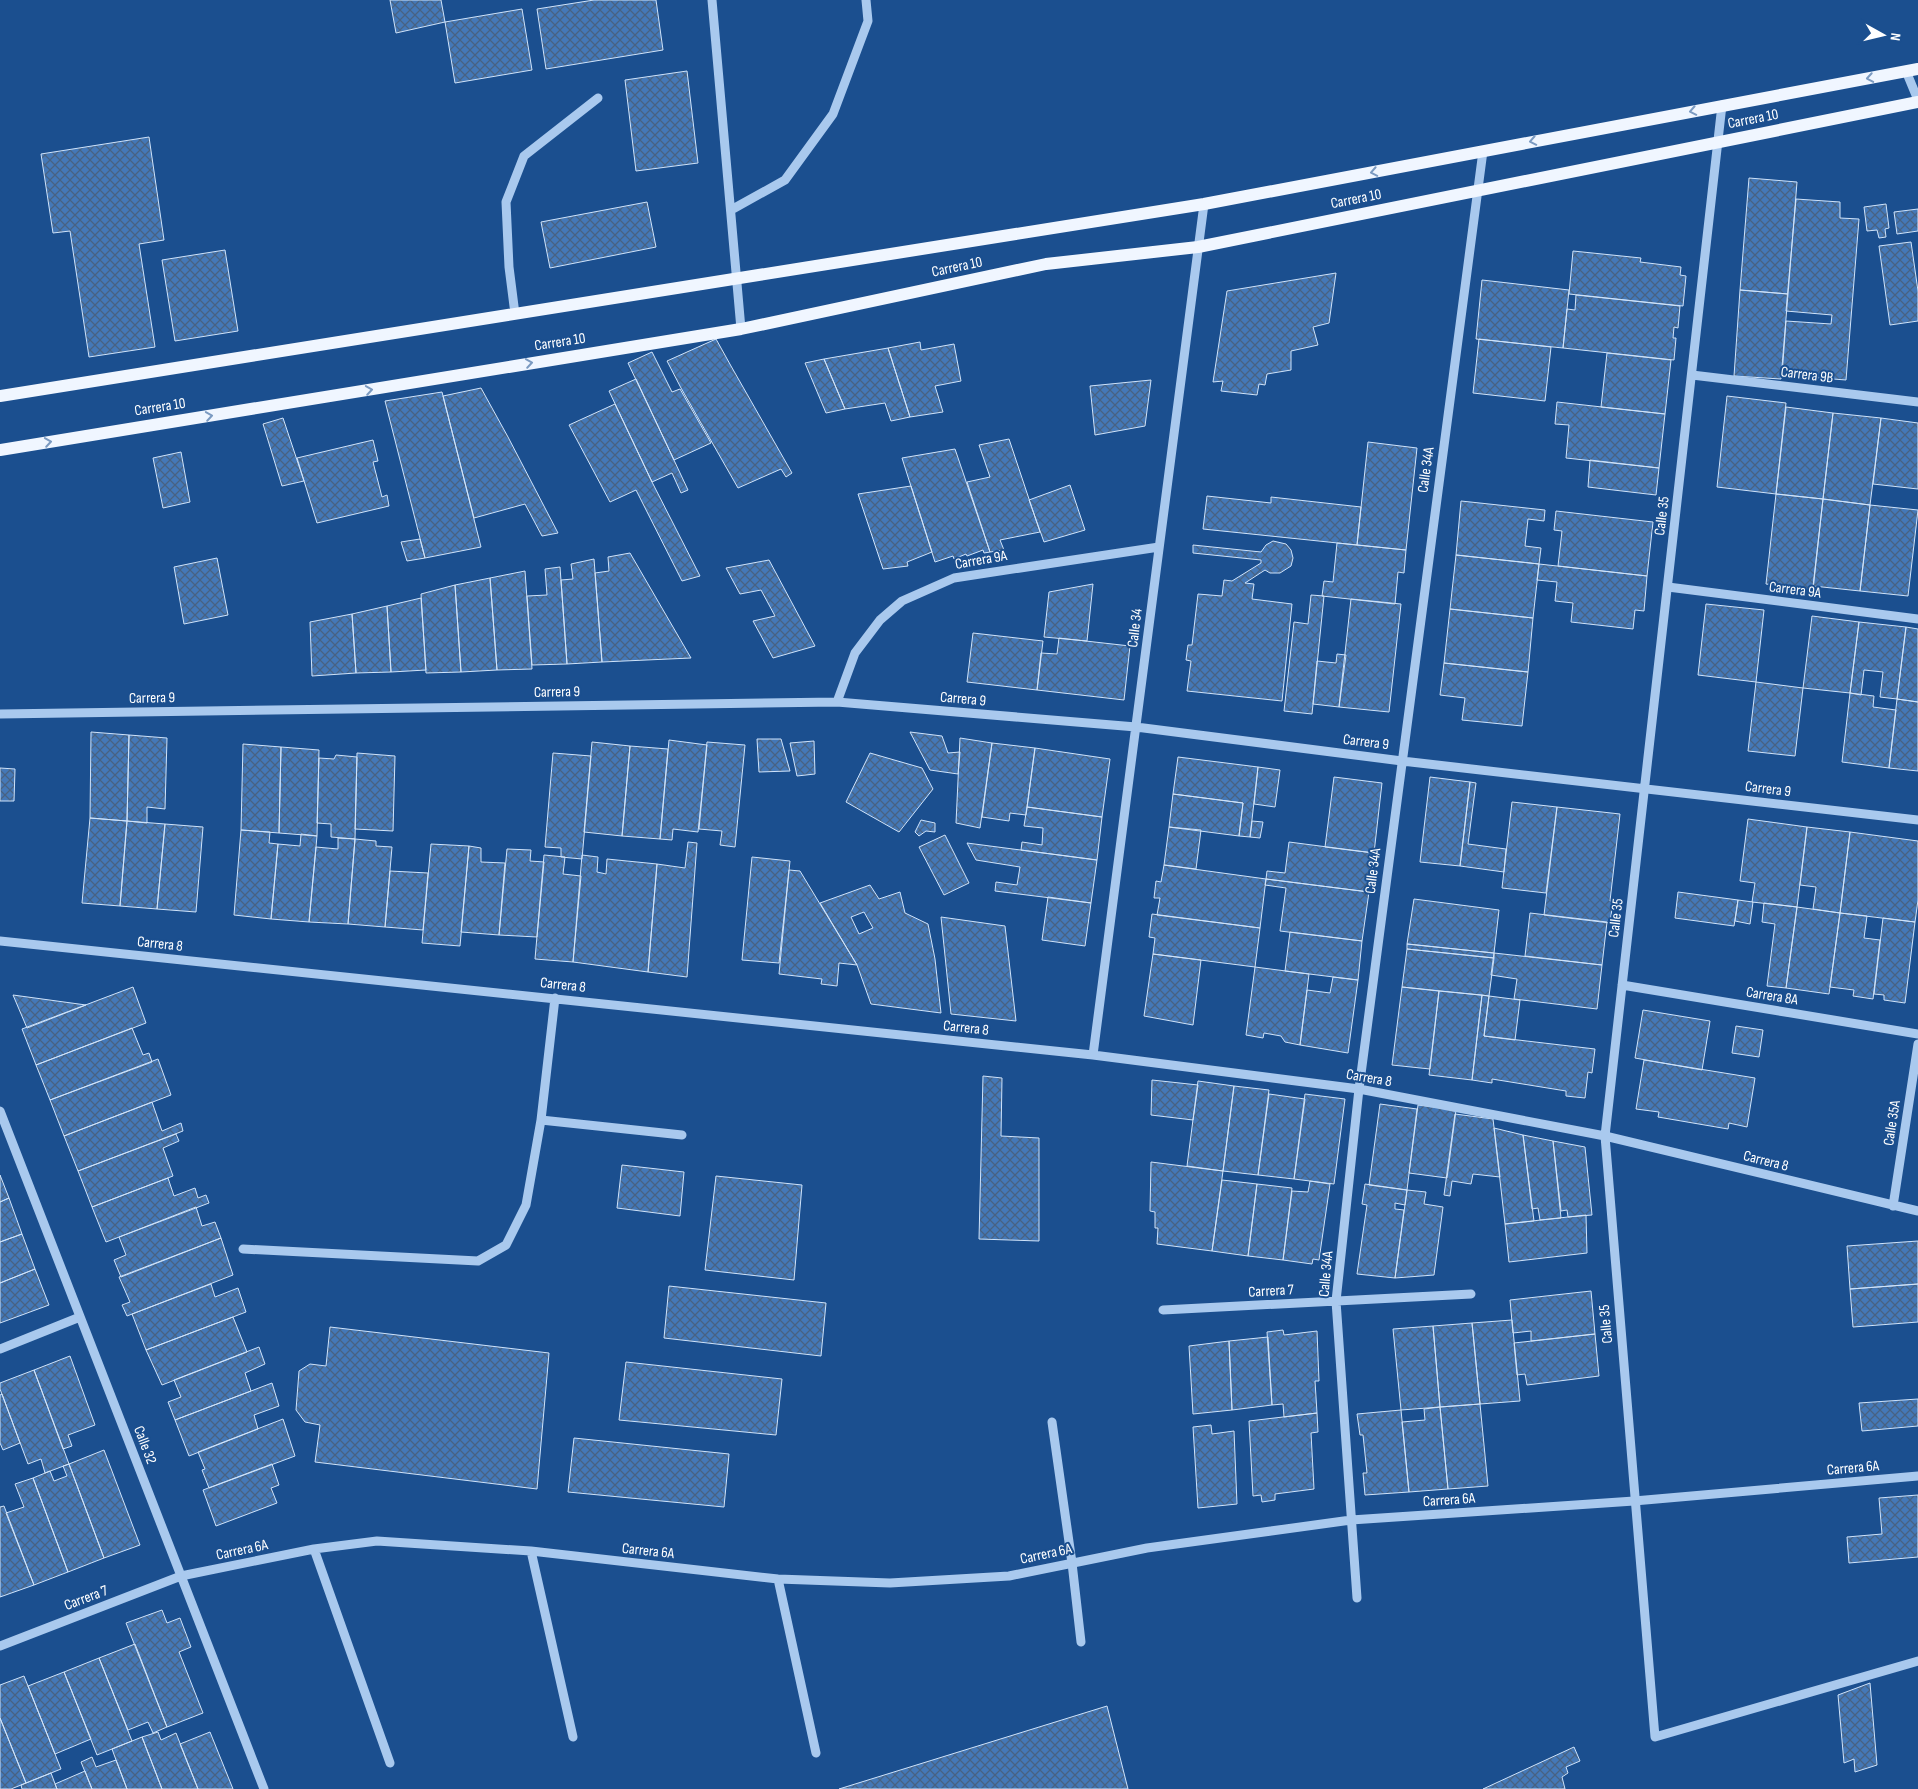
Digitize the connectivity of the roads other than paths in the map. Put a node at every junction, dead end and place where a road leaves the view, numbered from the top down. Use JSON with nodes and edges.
{"nodes":[{"id":1,"x":712,"y":0,"type":"edge"},
{"id":2,"x":866,"y":0,"type":"edge"},
{"id":3,"x":1912,"y":70,"type":"edge"},
{"id":4,"x":598,"y":98,"type":"dead end"},
{"id":5,"x":1918,"y":101,"type":"edge"},
{"id":6,"x":1722,"y":105,"type":"junction"},
{"id":7,"x":1719,"y":142,"type":"junction"},
{"id":8,"x":1483,"y":151,"type":"junction"},
{"id":9,"x":1477,"y":192,"type":"junction"},
{"id":10,"x":1204,"y":204,"type":"junction"},
{"id":11,"x":731,"y":210,"type":"junction"},
{"id":12,"x":1198,"y":247,"type":"junction"},
{"id":13,"x":736,"y":278,"type":"junction"},
{"id":14,"x":515,"y":314,"type":"junction"},
{"id":15,"x":741,"y":329,"type":"junction"},
{"id":16,"x":1692,"y":375,"type":"junction"},
{"id":17,"x":0,"y":396,"type":"edge"},
{"id":18,"x":1918,"y":402,"type":"edge"},
{"id":19,"x":0,"y":450,"type":"edge"},
{"id":20,"x":1160,"y":547,"type":"junction"},
{"id":21,"x":1668,"y":587,"type":"junction"},
{"id":22,"x":1918,"y":619,"type":"edge"},
{"id":23,"x":837,"y":702,"type":"junction"},
{"id":24,"x":0,"y":714,"type":"edge"},
{"id":25,"x":1136,"y":727,"type":"junction"},
{"id":26,"x":1402,"y":761,"type":"junction"},
{"id":27,"x":1645,"y":788,"type":"junction"},
{"id":28,"x":1918,"y":820,"type":"edge"},
{"id":29,"x":0,"y":941,"type":"edge"},
{"id":30,"x":1622,"y":985,"type":"junction"},
{"id":31,"x":555,"y":998,"type":"junction"},
{"id":32,"x":1918,"y":1034,"type":"edge"},
{"id":33,"x":1918,"y":1044,"type":"edge"},
{"id":34,"x":1094,"y":1055,"type":"junction"},
{"id":35,"x":1359,"y":1089,"type":"junction"},
{"id":36,"x":0,"y":1111,"type":"edge"},
{"id":37,"x":542,"y":1120,"type":"junction"},
{"id":38,"x":682,"y":1135,"type":"dead end"},
{"id":39,"x":1605,"y":1136,"type":"junction"},
{"id":40,"x":1894,"y":1206,"type":"junction"},
{"id":41,"x":1918,"y":1211,"type":"edge"},
{"id":42,"x":243,"y":1249,"type":"dead end"},
{"id":43,"x":1471,"y":1294,"type":"dead end"},
{"id":44,"x":1336,"y":1301,"type":"junction"},
{"id":45,"x":1163,"y":1310,"type":"dead end"},
{"id":46,"x":80,"y":1316,"type":"junction"},
{"id":47,"x":0,"y":1349,"type":"edge"},
{"id":48,"x":1052,"y":1422,"type":"dead end"},
{"id":49,"x":1918,"y":1476,"type":"edge"},
{"id":50,"x":1634,"y":1502,"type":"junction"},
{"id":51,"x":1352,"y":1520,"type":"junction"},
{"id":52,"x":314,"y":1549,"type":"junction"},
{"id":53,"x":531,"y":1551,"type":"junction"},
{"id":54,"x":1072,"y":1563,"type":"junction"},
{"id":55,"x":181,"y":1576,"type":"junction"},
{"id":56,"x":778,"y":1579,"type":"junction"},
{"id":57,"x":1358,"y":1598,"type":"dead end"},
{"id":58,"x":1081,"y":1642,"type":"dead end"},
{"id":59,"x":0,"y":1646,"type":"edge"},
{"id":60,"x":1918,"y":1661,"type":"edge"},
{"id":61,"x":573,"y":1738,"type":"dead end"},
{"id":62,"x":816,"y":1753,"type":"dead end"},
{"id":63,"x":390,"y":1763,"type":"dead end"},
{"id":64,"x":264,"y":1789,"type":"edge"}],
"edges":[{"from":1,"to":11,"type":"street"},
{"from":2,"to":11,"type":"street"},
{"from":3,"to":5,"type":"street"},
{"from":3,"to":6,"type":"main road","name":"Carrera 10","one_way":true},
{"from":4,"to":14,"type":"street"},
{"from":5,"to":7,"type":"main road","name":"Carrera 10"},
{"from":6,"to":7,"type":"street","name":"Calle 35"},
{"from":6,"to":8,"type":"main road","name":"Carrera 10","one_way":true},
{"from":7,"to":9,"type":"main road","name":"Carrera 10"},
{"from":7,"to":16,"type":"street","name":"Calle 35"},
{"from":8,"to":9,"type":"street","name":"Calle 34A"},
{"from":8,"to":10,"type":"main road","name":"Carrera 10","one_way":true},
{"from":9,"to":12,"type":"main road","name":"Carrera 10"},
{"from":9,"to":26,"type":"street","name":"Calle 34A"},
{"from":10,"to":12,"type":"street","name":"Calle 34"},
{"from":10,"to":13,"type":"main road","name":"Carrera 10"},
{"from":11,"to":13,"type":"street"},
{"from":12,"to":15,"type":"main road","name":"Carrera 10"},
{"from":12,"to":20,"type":"street","name":"Calle 34"},
{"from":13,"to":14,"type":"main road","name":"Carrera 10"},
{"from":13,"to":15,"type":"street"},
{"from":14,"to":17,"type":"main road","name":"Carrera 10"},
{"from":19,"to":15,"type":"main road","name":"Carrera 10","one_way":true},
{"from":16,"to":18,"type":"street","name":"Carrera 9B"},
{"from":16,"to":21,"type":"street","name":"Calle 35"},
{"from":20,"to":23,"type":"street","name":"Carrera 9A"},
{"from":20,"to":25,"type":"street","name":"Calle 34"},
{"from":21,"to":22,"type":"street","name":"Carrera 9A"},
{"from":21,"to":27,"type":"street","name":"Calle 35"},
{"from":23,"to":24,"type":"street","name":"Carrera 9"},
{"from":23,"to":25,"type":"street","name":"Carrera 9"},
{"from":25,"to":26,"type":"street","name":"Carrera 9"},
{"from":25,"to":34,"type":"street","name":"Calle 34"},
{"from":26,"to":27,"type":"street","name":"Carrera 9"},
{"from":26,"to":35,"type":"street","name":"Calle 34A"},
{"from":27,"to":28,"type":"street","name":"Carrera 9"},
{"from":27,"to":30,"type":"street","name":"Calle 35"},
{"from":29,"to":31,"type":"street","name":"Carrera 8"},
{"from":30,"to":32,"type":"street","name":"Carrera 8A"},
{"from":30,"to":39,"type":"street","name":"Calle 35"},
{"from":31,"to":34,"type":"street","name":"Carrera 8"},
{"from":31,"to":37,"type":"street"},
{"from":33,"to":40,"type":"street","name":"Calle 35A"},
{"from":34,"to":35,"type":"street","name":"Carrera 8"},
{"from":35,"to":39,"type":"street","name":"Carrera 8"},
{"from":35,"to":44,"type":"street","name":"Calle 34A"},
{"from":36,"to":46,"type":"street","name":"Calle 32"},
{"from":37,"to":38,"type":"street"},
{"from":37,"to":42,"type":"street"},
{"from":39,"to":40,"type":"street","name":"Carrera 8"},
{"from":39,"to":50,"type":"street","name":"Calle 35"},
{"from":40,"to":41,"type":"street","name":"Carrera 8"},
{"from":43,"to":44,"type":"street","name":"Carrera 7"},
{"from":44,"to":45,"type":"street","name":"Carrera 7"},
{"from":44,"to":51,"type":"street","name":"Calle 34A"},
{"from":46,"to":47,"type":"street"},
{"from":46,"to":55,"type":"street","name":"Calle 32"},
{"from":48,"to":54,"type":"street"},
{"from":49,"to":50,"type":"street","name":"Carrera 6A"},
{"from":50,"to":51,"type":"street","name":"Carrera 6A"},
{"from":50,"to":60,"type":"street","name":"Calle 35"},
{"from":51,"to":54,"type":"street","name":"Carrera 6A"},
{"from":51,"to":57,"type":"street","name":"Calle 34A"},
{"from":52,"to":53,"type":"street","name":"Carrera 6A"},
{"from":52,"to":55,"type":"street","name":"Carrera 6A"},
{"from":52,"to":63,"type":"street"},
{"from":53,"to":56,"type":"street","name":"Carrera 6A"},
{"from":53,"to":61,"type":"street"},
{"from":54,"to":56,"type":"street","name":"Carrera 6A"},
{"from":54,"to":58,"type":"street"},
{"from":55,"to":59,"type":"street","name":"Carrera 7"},
{"from":55,"to":64,"type":"street","name":"Calle 32"},
{"from":56,"to":62,"type":"street"}]}
